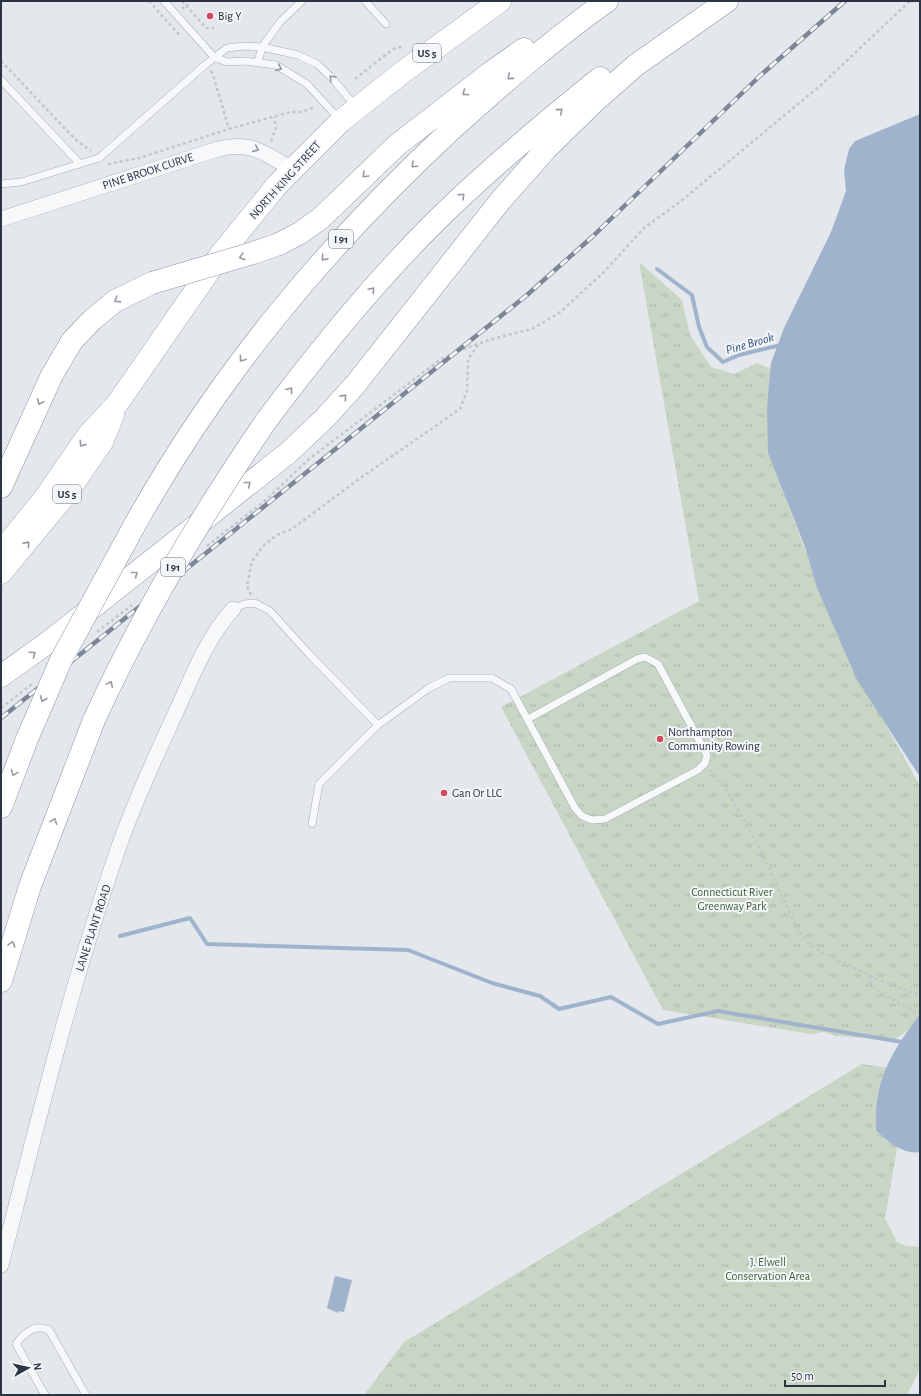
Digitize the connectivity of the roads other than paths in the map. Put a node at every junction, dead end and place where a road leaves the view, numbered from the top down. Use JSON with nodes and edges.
{"nodes":[{"id":1,"x":164,"y":1,"type":"edge"},
{"id":2,"x":302,"y":1,"type":"edge"},
{"id":3,"x":365,"y":1,"type":"edge"},
{"id":4,"x":500,"y":1,"type":"edge"},
{"id":5,"x":602,"y":1,"type":"edge"},
{"id":6,"x":607,"y":1,"type":"edge"},
{"id":7,"x":707,"y":1,"type":"edge"},
{"id":8,"x":727,"y":1,"type":"edge"},
{"id":9,"x":386,"y":24,"type":"dead end"},
{"id":10,"x":262,"y":47,"type":"junction"},
{"id":11,"x":214,"y":57,"type":"junction"},
{"id":12,"x":258,"y":62,"type":"junction"},
{"id":13,"x":1,"y":80,"type":"edge"},
{"id":14,"x":349,"y":115,"type":"junction"},
{"id":15,"x":80,"y":164,"type":"junction"},
{"id":16,"x":292,"y":169,"type":"junction"},
{"id":17,"x":1,"y":184,"type":"edge"},
{"id":18,"x":1,"y":219,"type":"edge"},
{"id":19,"x":117,"y":404,"type":"junction"},
{"id":20,"x":1,"y":487,"type":"edge"},
{"id":21,"x":1,"y":552,"type":"edge"},
{"id":22,"x":1,"y":573,"type":"edge"},
{"id":23,"x":233,"y":609,"type":"joint"},
{"id":24,"x":1,"y":676,"type":"edge"},
{"id":25,"x":528,"y":719,"type":"junction"},
{"id":26,"x":378,"y":725,"type":"junction"},
{"id":27,"x":1,"y":807,"type":"edge"},
{"id":28,"x":312,"y":824,"type":"dead end"},
{"id":29,"x":1,"y":981,"type":"edge"},
{"id":30,"x":1,"y":1265,"type":"edge"},
{"id":31,"x":45,"y":1395,"type":"edge"},
{"id":32,"x":86,"y":1395,"type":"edge"}],
"edges":[{"from":1,"to":11,"type":"lane"},
{"from":2,"to":10,"type":"lane"},
{"from":3,"to":9,"type":"lane"},
{"from":4,"to":14,"type":"main road","name":"NORTH KING STREET","number":"US 5"},
{"from":5,"to":20,"type":"main road","one_way":true,"bridge":true},
{"from":6,"to":27,"type":"main road","number":"I 91","one_way":true,"bridge":true},
{"from":29,"to":7,"type":"main road","number":"I 91","one_way":true,"bridge":true},
{"from":24,"to":8,"type":"main road","one_way":true},
{"from":10,"to":11,"type":"lane"},
{"from":10,"to":12,"type":"lane"},
{"from":14,"to":10,"type":"lane","one_way":true},
{"from":11,"to":12,"type":"lane"},
{"from":11,"to":15,"type":"lane"},
{"from":12,"to":14,"type":"lane","one_way":true},
{"from":13,"to":15,"type":"lane"},
{"from":14,"to":16,"type":"main road","name":"NORTH KING STREET","number":"US 5"},
{"from":15,"to":17,"type":"lane"},
{"from":18,"to":16,"type":"street","name":"PINE BROOK CURVE","one_way":true},
{"from":16,"to":19,"type":"main road","name":"NORTH KING STREET","number":"US 5"},
{"from":19,"to":21,"type":"main road","name":"NORTH KING STREET","number":"US 5","one_way":true},
{"from":22,"to":19,"type":"main road","name":"NORTH KING STREET","number":"US 5","one_way":true},
{"from":23,"to":26,"type":"lane"},
{"from":23,"to":30,"type":"street","name":"LANE PLANT ROAD"},
{"from":25,"to":25,"type":"lane"},
{"from":25,"to":26,"type":"lane"},
{"from":26,"to":28,"type":"lane"},
{"from":31,"to":32,"type":"lane"}]}
